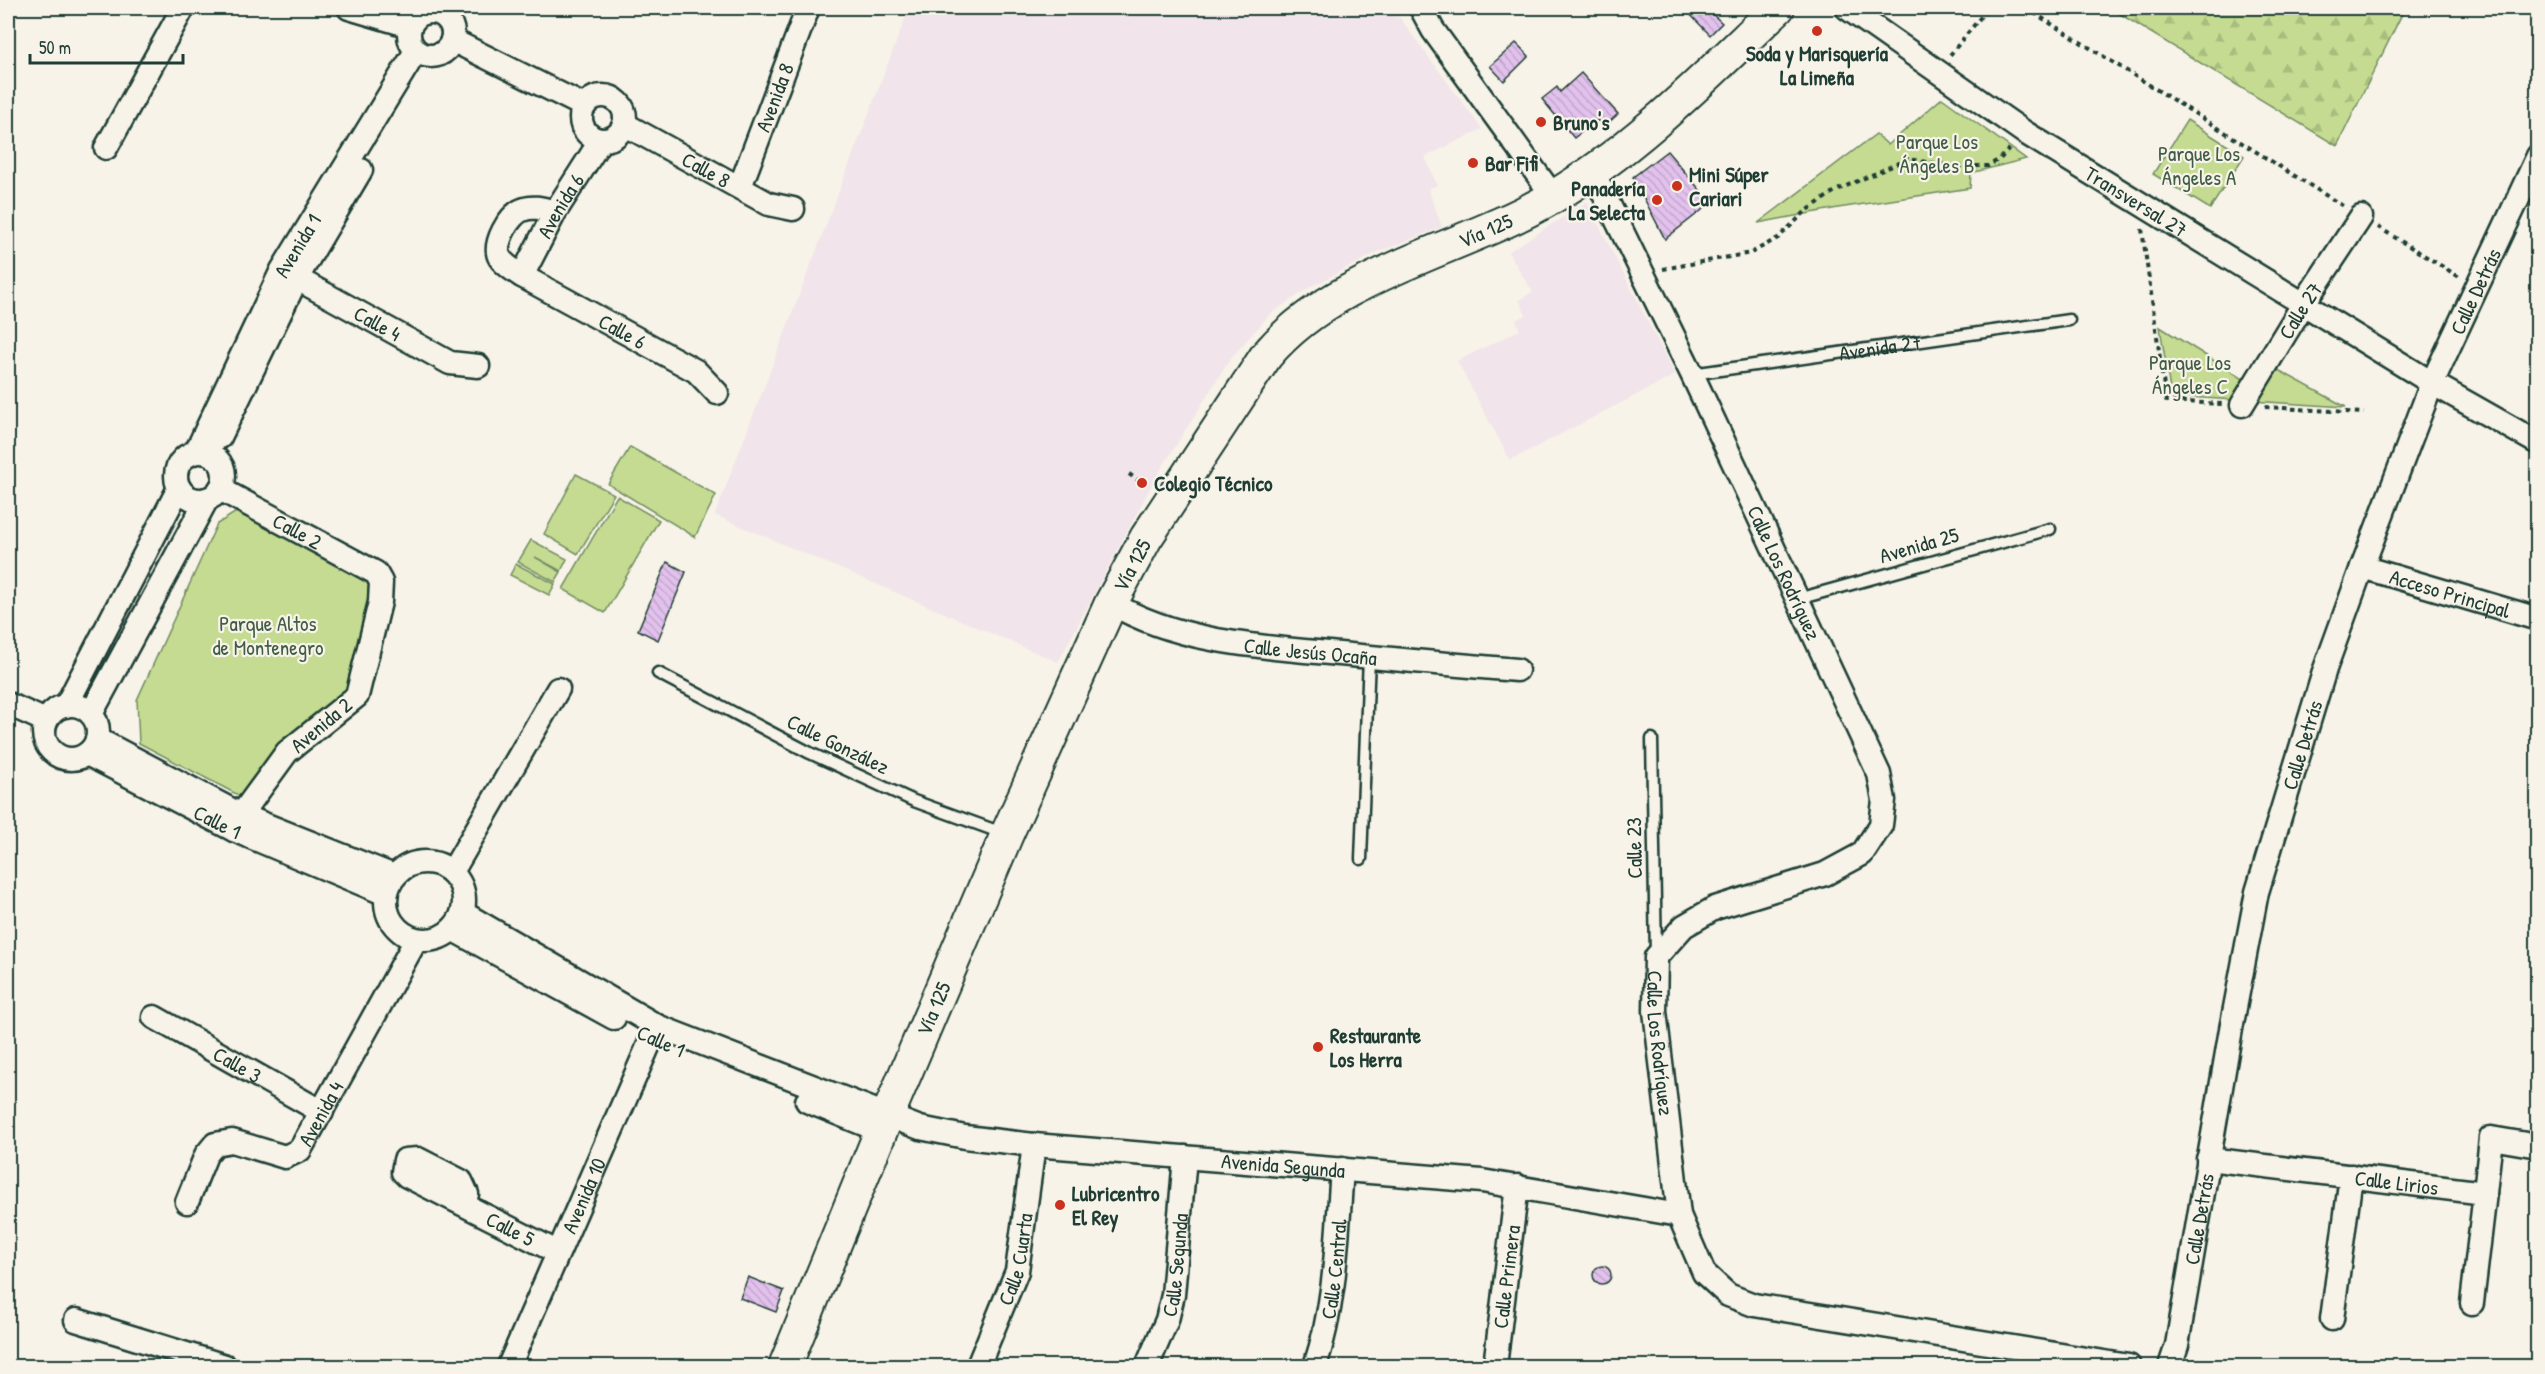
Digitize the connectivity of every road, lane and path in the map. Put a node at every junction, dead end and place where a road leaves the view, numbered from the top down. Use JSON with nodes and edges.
{"nodes":[{"id":1,"x":183,"y":8,"type":"edge"},
{"id":2,"x":349,"y":8,"type":"edge"},
{"id":3,"x":808,"y":8,"type":"edge"},
{"id":4,"x":1421,"y":8,"type":"edge"},
{"id":5,"x":1778,"y":8,"type":"edge"},
{"id":6,"x":1847,"y":8,"type":"edge"},
{"id":7,"x":1988,"y":8,"type":"edge"},
{"id":8,"x":2026,"y":8,"type":"edge"},
{"id":9,"x":410,"y":26,"type":"junction"},
{"id":10,"x":452,"y":40,"type":"junction"},
{"id":11,"x":423,"y":53,"type":"junction"},
{"id":12,"x":1936,"y":72,"type":"junction"},
{"id":13,"x":584,"y":106,"type":"junction"},
{"id":14,"x":624,"y":124,"type":"junction"},
{"id":15,"x":2024,"y":132,"type":"junction"},
{"id":16,"x":602,"y":140,"type":"junction"},
{"id":17,"x":106,"y":148,"type":"dead end"},
{"id":18,"x":2538,"y":156,"type":"edge"},
{"id":19,"x":1593,"y":172,"type":"junction"},
{"id":20,"x":740,"y":187,"type":"junction"},
{"id":21,"x":1553,"y":196,"type":"junction"},
{"id":22,"x":2138,"y":201,"type":"junction"},
{"id":23,"x":794,"y":209,"type":"dead end"},
{"id":24,"x":555,"y":212,"type":"junction"},
{"id":25,"x":2361,"y":217,"type":"junction"},
{"id":26,"x":1642,"y":273,"type":"junction"},
{"id":27,"x":290,"y":274,"type":"junction"},
{"id":28,"x":522,"y":276,"type":"junction"},
{"id":29,"x":2476,"y":288,"type":"junction"},
{"id":30,"x":2304,"y":303,"type":"junction"},
{"id":31,"x":2069,"y":320,"type":"dead end"},
{"id":32,"x":478,"y":366,"type":"dead end"},
{"id":33,"x":1692,"y":374,"type":"junction"},
{"id":34,"x":2432,"y":383,"type":"junction"},
{"id":35,"x":717,"y":393,"type":"dead end"},
{"id":36,"x":2242,"y":405,"type":"junction"},
{"id":37,"x":2364,"y":412,"type":"dead end"},
{"id":38,"x":2538,"y":443,"type":"edge"},
{"id":39,"x":204,"y":453,"type":"junction"},
{"id":40,"x":1129,"y":474,"type":"dead end"},
{"id":41,"x":1143,"y":483,"type":"dead end"},
{"id":42,"x":179,"y":488,"type":"junction"},
{"id":43,"x":213,"y":494,"type":"junction"},
{"id":44,"x":2050,"y":529,"type":"dead end"},
{"id":45,"x":2362,"y":567,"type":"junction"},
{"id":46,"x":376,"y":573,"type":"joint"},
{"id":47,"x":1798,"y":599,"type":"junction"},
{"id":48,"x":1111,"y":603,"type":"junction"},
{"id":49,"x":2538,"y":619,"type":"edge"},
{"id":50,"x":1369,"y":657,"type":"junction"},
{"id":51,"x":1517,"y":670,"type":"dead end"},
{"id":52,"x":658,"y":673,"type":"dead end"},
{"id":53,"x":558,"y":689,"type":"dead end"},
{"id":54,"x":8,"y":704,"type":"edge"},
{"id":55,"x":66,"y":706,"type":"junction"},
{"id":56,"x":91,"y":714,"type":"junction"},
{"id":57,"x":46,"y":721,"type":"junction"},
{"id":58,"x":1652,"y":740,"type":"dead end"},
{"id":59,"x":92,"y":747,"type":"junction"},
{"id":60,"x":238,"y":822,"type":"junction"},
{"id":61,"x":1007,"y":834,"type":"junction"},
{"id":62,"x":1361,"y":859,"type":"dead end"},
{"id":63,"x":452,"y":872,"type":"junction"},
{"id":64,"x":390,"y":885,"type":"junction"},
{"id":65,"x":458,"y":921,"type":"junction"},
{"id":66,"x":416,"y":939,"type":"junction"},
{"id":67,"x":1656,"y":957,"type":"junction"},
{"id":68,"x":154,"y":1017,"type":"dead end"},
{"id":69,"x":654,"y":1032,"type":"junction"},
{"id":70,"x":322,"y":1112,"type":"junction"},
{"id":71,"x":884,"y":1124,"type":"junction"},
{"id":72,"x":1034,"y":1145,"type":"junction"},
{"id":73,"x":2538,"y":1146,"type":"edge"},
{"id":74,"x":1185,"y":1157,"type":"junction"},
{"id":75,"x":2208,"y":1159,"type":"junction"},
{"id":76,"x":1342,"y":1169,"type":"junction"},
{"id":77,"x":2351,"y":1176,"type":"junction"},
{"id":78,"x":1517,"y":1186,"type":"junction"},
{"id":79,"x":2485,"y":1193,"type":"junction"},
{"id":80,"x":186,"y":1202,"type":"dead end"},
{"id":81,"x":464,"y":1204,"type":"dead end"},
{"id":82,"x":1679,"y":1215,"type":"junction"},
{"id":83,"x":557,"y":1252,"type":"junction"},
{"id":84,"x":2472,"y":1303,"type":"dead end"},
{"id":85,"x":2332,"y":1319,"type":"dead end"},
{"id":86,"x":76,"y":1320,"type":"dead end"},
{"id":87,"x":225,"y":1366,"type":"edge"},
{"id":88,"x":509,"y":1366,"type":"edge"},
{"id":89,"x":785,"y":1366,"type":"edge"},
{"id":90,"x":978,"y":1366,"type":"edge"},
{"id":91,"x":1147,"y":1366,"type":"edge"},
{"id":92,"x":1315,"y":1366,"type":"edge"},
{"id":93,"x":1495,"y":1366,"type":"edge"},
{"id":94,"x":2129,"y":1366,"type":"edge"},
{"id":95,"x":2170,"y":1366,"type":"edge"}],
"edges":[{"from":1,"to":17,"type":"street"},
{"from":2,"to":9,"type":"street"},
{"from":3,"to":20,"type":"street","name":"Avenida 8"},
{"from":4,"to":21,"type":"street"},
{"from":5,"to":19,"type":"main road","name":"Vía 125"},
{"from":6,"to":12,"type":"street","name":"Transversal 27"},
{"from":7,"to":12,"type":"path"},
{"from":8,"to":25,"type":"path"},
{"from":9,"to":10,"type":"street"},
{"from":9,"to":11,"type":"street"},
{"from":10,"to":11,"type":"street"},
{"from":10,"to":13,"type":"street"},
{"from":11,"to":27,"type":"street","name":"Avenida 1"},
{"from":12,"to":15,"type":"street","name":"Transversal 27"},
{"from":13,"to":14,"type":"street"},
{"from":13,"to":16,"type":"street"},
{"from":14,"to":16,"type":"street"},
{"from":14,"to":20,"type":"street","name":"Calle 8"},
{"from":15,"to":22,"type":"street","name":"Transversal 27"},
{"from":15,"to":26,"type":"path"},
{"from":16,"to":24,"type":"street","name":"Avenida 6"},
{"from":18,"to":29,"type":"street","name":"Calle Detrás"},
{"from":19,"to":21,"type":"main road","name":"Vía 125"},
{"from":19,"to":26,"type":"street","name":"Calle Los Rodríguez"},
{"from":20,"to":23,"type":"street","name":"Calle 8"},
{"from":21,"to":48,"type":"main road","name":"Vía 125"},
{"from":22,"to":30,"type":"street","name":"Transversal 27"},
{"from":22,"to":36,"type":"path"},
{"from":24,"to":28,"type":"street","name":"Avenida 6"},
{"from":24,"to":28,"type":"street","name":"Calle 6"},
{"from":25,"to":29,"type":"path"},
{"from":25,"to":30,"type":"street","name":"Calle 27"},
{"from":26,"to":33,"type":"street","name":"Calle Los Rodríguez"},
{"from":27,"to":32,"type":"street","name":"Calle 4"},
{"from":27,"to":39,"type":"street","name":"Avenida 1"},
{"from":28,"to":35,"type":"street","name":"Calle 6"},
{"from":29,"to":34,"type":"street","name":"Calle Detrás"},
{"from":30,"to":34,"type":"street","name":"Transversal 27"},
{"from":30,"to":36,"type":"street","name":"Calle 27"},
{"from":31,"to":33,"type":"lane","name":"Avenida 27"},
{"from":33,"to":47,"type":"street","name":"Calle Los Rodríguez"},
{"from":34,"to":38,"type":"street"},
{"from":34,"to":45,"type":"street","name":"Calle Detrás"},
{"from":36,"to":37,"type":"path"},
{"from":39,"to":42,"type":"street"},
{"from":39,"to":43,"type":"street"},
{"from":40,"to":41,"type":"path"},
{"from":42,"to":43,"type":"street"},
{"from":42,"to":55,"type":"street"},
{"from":43,"to":46,"type":"street","name":"Calle 2"},
{"from":43,"to":56,"type":"street"},
{"from":44,"to":47,"type":"lane","name":"Avenida 25"},
{"from":45,"to":49,"type":"street","name":"Acceso Principal"},
{"from":45,"to":75,"type":"street","name":"Calle Detrás"},
{"from":46,"to":60,"type":"street","name":"Avenida 2"},
{"from":47,"to":67,"type":"street","name":"Calle Los Rodríguez"},
{"from":48,"to":50,"type":"street","name":"Calle Jesús Ocaña"},
{"from":48,"to":61,"type":"main road","name":"Vía 125"},
{"from":50,"to":51,"type":"street","name":"Calle Jesús Ocaña"},
{"from":50,"to":62,"type":"lane"},
{"from":52,"to":61,"type":"lane","name":"Calle González"},
{"from":53,"to":63,"type":"street"},
{"from":54,"to":57,"type":"street"},
{"from":55,"to":56,"type":"street"},
{"from":55,"to":57,"type":"street"},
{"from":56,"to":59,"type":"street"},
{"from":57,"to":59,"type":"street"},
{"from":58,"to":67,"type":"lane","name":"Calle 23"},
{"from":59,"to":60,"type":"street","name":"Calle 1"},
{"from":60,"to":64,"type":"street","name":"Calle 1"},
{"from":61,"to":71,"type":"main road","name":"Vía 125"},
{"from":63,"to":64,"type":"street"},
{"from":63,"to":65,"type":"street"},
{"from":64,"to":66,"type":"street"},
{"from":65,"to":66,"type":"street"},
{"from":65,"to":69,"type":"street","name":"Calle 1"},
{"from":66,"to":70,"type":"street","name":"Avenida 4"},
{"from":67,"to":82,"type":"street","name":"Calle Los Rodríguez"},
{"from":68,"to":70,"type":"street","name":"Calle 3"},
{"from":69,"to":71,"type":"street","name":"Calle 1"},
{"from":69,"to":83,"type":"street","name":"Avenida 10"},
{"from":70,"to":80,"type":"street","name":"Avenida 4"},
{"from":71,"to":72,"type":"street","name":"Avenida Segunda"},
{"from":71,"to":89,"type":"main road","name":"Vía 125"},
{"from":72,"to":74,"type":"street","name":"Avenida Segunda"},
{"from":72,"to":90,"type":"street","name":"Calle Cuarta"},
{"from":73,"to":79,"type":"street"},
{"from":74,"to":76,"type":"street","name":"Avenida Segunda"},
{"from":74,"to":91,"type":"street","name":"Calle Segunda"},
{"from":75,"to":77,"type":"street","name":"Calle Lirios"},
{"from":75,"to":95,"type":"street","name":"Calle Detrás"},
{"from":76,"to":78,"type":"street","name":"Avenida Segunda"},
{"from":76,"to":92,"type":"street","name":"Calle Central"},
{"from":77,"to":79,"type":"street","name":"Calle Lirios"},
{"from":77,"to":85,"type":"street"},
{"from":78,"to":82,"type":"street","name":"Avenida Segunda"},
{"from":78,"to":93,"type":"street","name":"Calle Primera"},
{"from":79,"to":84,"type":"street"},
{"from":81,"to":83,"type":"street","name":"Calle 5"},
{"from":82,"to":94,"type":"street","name":"Calle Los Rodríguez"},
{"from":83,"to":88,"type":"street","name":"Avenida 10"},
{"from":86,"to":87,"type":"street"}]}
